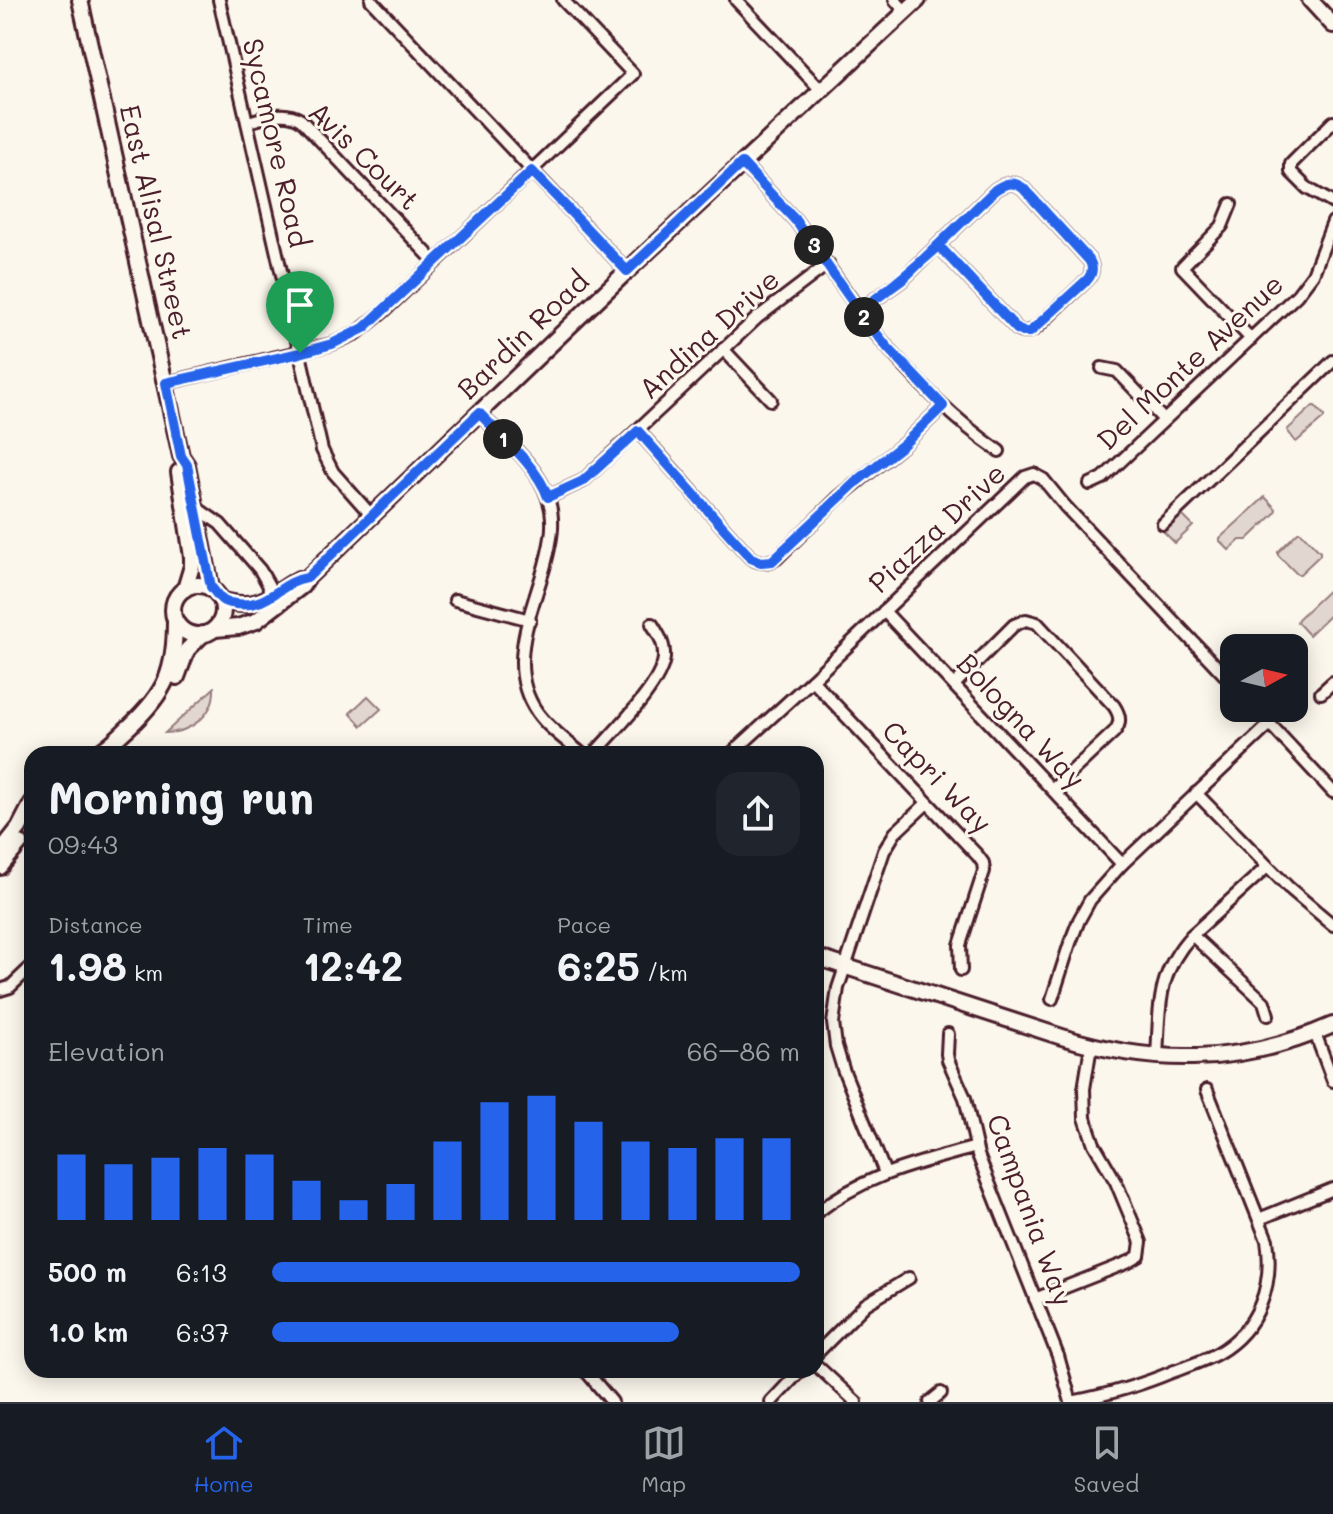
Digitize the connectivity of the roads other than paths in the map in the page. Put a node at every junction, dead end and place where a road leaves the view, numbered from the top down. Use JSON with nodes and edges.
{"nodes":[{"id":1,"x":80,"y":0,"type":"edge"},
{"id":2,"x":219,"y":0,"type":"edge"},
{"id":3,"x":371,"y":0,"type":"edge"},
{"id":4,"x":563,"y":0,"type":"edge"},
{"id":5,"x":736,"y":0,"type":"edge"},
{"id":6,"x":918,"y":0,"type":"edge"},
{"id":7,"x":1310,"y":0,"type":"edge"},
{"id":8,"x":900,"y":6,"type":"edge"},
{"id":9,"x":1333,"y":24,"type":"edge"},
{"id":10,"x":820,"y":89,"type":"junction"},
{"id":11,"x":247,"y":122,"type":"junction"},
{"id":12,"x":1333,"y":122,"type":"edge"},
{"id":13,"x":742,"y":163,"type":"junction"},
{"id":14,"x":532,"y":171,"type":"junction"},
{"id":15,"x":1333,"y":203,"type":"edge"},
{"id":16,"x":1231,"y":204,"type":"dead end"},
{"id":17,"x":1333,"y":222,"type":"edge"},
{"id":18,"x":1330,"y":237,"type":"edge"},
{"id":19,"x":939,"y":246,"type":"junction"},
{"id":20,"x":435,"y":262,"type":"junction"},
{"id":21,"x":828,"y":264,"type":"junction"},
{"id":22,"x":627,"y":271,"type":"junction"},
{"id":23,"x":859,"y":311,"type":"junction"},
{"id":24,"x":1251,"y":339,"type":"junction"},
{"id":25,"x":723,"y":349,"type":"junction"},
{"id":26,"x":300,"y":353,"type":"junction"},
{"id":27,"x":1333,"y":361,"type":"edge"},
{"id":28,"x":1102,"y":368,"type":"dead end"},
{"id":29,"x":166,"y":383,"type":"junction"},
{"id":30,"x":771,"y":400,"type":"dead end"},
{"id":31,"x":943,"y":406,"type":"junction"},
{"id":32,"x":479,"y":413,"type":"junction"},
{"id":33,"x":1164,"y":420,"type":"junction"},
{"id":34,"x":638,"y":431,"type":"junction"},
{"id":35,"x":999,"y":451,"type":"dead end"},
{"id":36,"x":181,"y":456,"type":"junction"},
{"id":37,"x":1090,"y":484,"type":"dead end"},
{"id":38,"x":548,"y":497,"type":"junction"},
{"id":39,"x":194,"y":506,"type":"junction"},
{"id":40,"x":372,"y":516,"type":"junction"},
{"id":41,"x":220,"y":524,"type":"junction"},
{"id":42,"x":1163,"y":524,"type":"dead end"},
{"id":43,"x":200,"y":538,"type":"junction"},
{"id":44,"x":307,"y":578,"type":"junction"},
{"id":45,"x":211,"y":587,"type":"junction"},
{"id":46,"x":185,"y":589,"type":"junction"},
{"id":47,"x":268,"y":599,"type":"junction"},
{"id":48,"x":221,"y":600,"type":"junction"},
{"id":49,"x":455,"y":600,"type":"dead end"},
{"id":50,"x":884,"y":611,"type":"junction"},
{"id":51,"x":530,"y":620,"type":"junction"},
{"id":52,"x":175,"y":621,"type":"junction"},
{"id":53,"x":652,"y":624,"type":"dead end"},
{"id":54,"x":209,"y":632,"type":"junction"},
{"id":55,"x":1220,"y":670,"type":"edge"},
{"id":56,"x":812,"y":680,"type":"junction"},
{"id":57,"x":1333,"y":682,"type":"edge"},
{"id":58,"x":954,"y":685,"type":"junction"},
{"id":59,"x":1321,"y":693,"type":"dead end"},
{"id":60,"x":1270,"y":724,"type":"joint"},
{"id":61,"x":108,"y":746,"type":"edge"},
{"id":62,"x":122,"y":746,"type":"edge"},
{"id":63,"x":573,"y":746,"type":"edge"},
{"id":64,"x":601,"y":746,"type":"edge"},
{"id":65,"x":744,"y":746,"type":"edge"},
{"id":66,"x":1330,"y":783,"type":"edge"},
{"id":67,"x":1053,"y":789,"type":"junction"},
{"id":68,"x":1196,"y":793,"type":"junction"},
{"id":69,"x":927,"y":803,"type":"junction"},
{"id":70,"x":24,"y":818,"type":"edge"},
{"id":71,"x":24,"y":836,"type":"edge"},
{"id":72,"x":0,"y":852,"type":"edge"},
{"id":73,"x":1122,"y":864,"type":"junction"},
{"id":74,"x":0,"y":867,"type":"edge"},
{"id":75,"x":1267,"y":867,"type":"junction"},
{"id":76,"x":1333,"y":925,"type":"edge"},
{"id":77,"x":1192,"y":935,"type":"junction"},
{"id":78,"x":824,"y":960,"type":"edge"},
{"id":79,"x":846,"y":967,"type":"junction"},
{"id":80,"x":961,"y":970,"type":"dead end"},
{"id":81,"x":24,"y":974,"type":"edge"},
{"id":82,"x":0,"y":990,"type":"edge"},
{"id":83,"x":1052,"y":999,"type":"dead end"},
{"id":84,"x":1268,"y":1015,"type":"dead end"},
{"id":85,"x":1333,"y":1025,"type":"edge"},
{"id":86,"x":1315,"y":1033,"type":"junction"},
{"id":87,"x":948,"y":1034,"type":"dead end"},
{"id":88,"x":1091,"y":1046,"type":"junction"},
{"id":89,"x":1157,"y":1057,"type":"junction"},
{"id":90,"x":1333,"y":1081,"type":"edge"},
{"id":91,"x":1207,"y":1090,"type":"dead end"},
{"id":92,"x":976,"y":1147,"type":"junction"},
{"id":93,"x":885,"y":1173,"type":"junction"},
{"id":94,"x":1333,"y":1189,"type":"edge"},
{"id":95,"x":824,"y":1207,"type":"edge"},
{"id":96,"x":1259,"y":1219,"type":"junction"},
{"id":97,"x":909,"y":1278,"type":"dead end"},
{"id":98,"x":1035,"y":1299,"type":"junction"},
{"id":99,"x":824,"y":1346,"type":"edge"},
{"id":100,"x":824,"y":1372,"type":"edge"},
{"id":101,"x":592,"y":1378,"type":"edge"},
{"id":102,"x":794,"y":1378,"type":"edge"},
{"id":103,"x":941,"y":1393,"type":"dead end"},
{"id":104,"x":612,"y":1402,"type":"edge"},
{"id":105,"x":771,"y":1402,"type":"edge"},
{"id":106,"x":856,"y":1402,"type":"edge"},
{"id":107,"x":930,"y":1402,"type":"edge"},
{"id":108,"x":1071,"y":1402,"type":"edge"}],
"edges":[{"from":1,"to":29,"type":"street","name":"East Alisal Street"},
{"from":2,"to":11,"type":"street","name":"Sycamore Road"},
{"from":3,"to":14,"type":"street"},
{"from":4,"to":14,"type":"street"},
{"from":5,"to":10,"type":"street"},
{"from":6,"to":8,"type":"street","name":"Bardin Road"},
{"from":7,"to":9,"type":"street"},
{"from":8,"to":10,"type":"street","name":"Bardin Road"},
{"from":10,"to":13,"type":"street","name":"Bardin Road"},
{"from":11,"to":20,"type":"street","name":"Avis Court"},
{"from":11,"to":26,"type":"street","name":"Sycamore Road"},
{"from":12,"to":15,"type":"street"},
{"from":13,"to":21,"type":"street"},
{"from":13,"to":22,"type":"street","name":"Bardin Road"},
{"from":14,"to":20,"type":"street"},
{"from":14,"to":22,"type":"street"},
{"from":16,"to":24,"type":"street"},
{"from":17,"to":18,"type":"street","name":"Del Monte Avenue"},
{"from":18,"to":24,"type":"street","name":"Del Monte Avenue"},
{"from":19,"to":19,"type":"street"},
{"from":19,"to":23,"type":"street"},
{"from":20,"to":26,"type":"street"},
{"from":21,"to":23,"type":"street"},
{"from":21,"to":25,"type":"street","name":"Andina Drive"},
{"from":22,"to":32,"type":"street","name":"Bardin Road"},
{"from":23,"to":31,"type":"street"},
{"from":24,"to":33,"type":"street","name":"Del Monte Avenue"},
{"from":25,"to":30,"type":"street"},
{"from":25,"to":34,"type":"street","name":"Andina Drive"},
{"from":26,"to":29,"type":"street"},
{"from":26,"to":40,"type":"street","name":"Sycamore Road"},
{"from":27,"to":42,"type":"street"},
{"from":28,"to":33,"type":"street"},
{"from":29,"to":36,"type":"street","name":"East Alisal Street"},
{"from":31,"to":34,"type":"street"},
{"from":31,"to":35,"type":"street"},
{"from":32,"to":38,"type":"street"},
{"from":32,"to":40,"type":"street","name":"Bardin Road"},
{"from":33,"to":37,"type":"street","name":"Del Monte Avenue"},
{"from":34,"to":38,"type":"street","name":"Andina Drive"},
{"from":36,"to":39,"type":"street","name":"East Alisal Street"},
{"from":36,"to":46,"type":"street","name":"East Alisal Street"},
{"from":38,"to":51,"type":"street"},
{"from":39,"to":41,"type":"street"},
{"from":39,"to":43,"type":"street","name":"East Alisal Street"},
{"from":40,"to":44,"type":"street","name":"Bardin Road"},
{"from":41,"to":43,"type":"street"},
{"from":41,"to":47,"type":"street"},
{"from":43,"to":45,"type":"street","name":"East Alisal Street"},
{"from":44,"to":47,"type":"street","name":"Bardin Road"},
{"from":44,"to":54,"type":"street","name":"Bardin Road"},
{"from":45,"to":46,"type":"street"},
{"from":45,"to":48,"type":"street"},
{"from":46,"to":52,"type":"street"},
{"from":47,"to":48,"type":"street","name":"Bardin Road"},
{"from":48,"to":54,"type":"street"},
{"from":49,"to":51,"type":"street"},
{"from":50,"to":55,"type":"street","name":"Piazza Drive"},
{"from":50,"to":56,"type":"street","name":"Piazza Drive"},
{"from":50,"to":58,"type":"street","name":"Bologna Way"},
{"from":51,"to":63,"type":"street"},
{"from":52,"to":54,"type":"street"},
{"from":52,"to":61,"type":"street"},
{"from":53,"to":64,"type":"street"},
{"from":54,"to":62,"type":"street"},
{"from":56,"to":65,"type":"street","name":"Piazza Drive"},
{"from":56,"to":69,"type":"street","name":"Capri Way"},
{"from":57,"to":59,"type":"street"},
{"from":58,"to":67,"type":"street","name":"Bologna Way"},
{"from":58,"to":67,"type":"street"},
{"from":60,"to":66,"type":"street"},
{"from":60,"to":68,"type":"street"},
{"from":67,"to":73,"type":"street","name":"Bologna Way"},
{"from":68,"to":73,"type":"street"},
{"from":68,"to":75,"type":"street"},
{"from":69,"to":79,"type":"street"},
{"from":69,"to":80,"type":"street","name":"Capri Way"},
{"from":70,"to":72,"type":"street"},
{"from":71,"to":74,"type":"street"},
{"from":73,"to":83,"type":"street"},
{"from":75,"to":76,"type":"street"},
{"from":75,"to":77,"type":"street"},
{"from":77,"to":84,"type":"street"},
{"from":77,"to":89,"type":"street"},
{"from":78,"to":79,"type":"street"},
{"from":79,"to":88,"type":"street"},
{"from":79,"to":93,"type":"street"},
{"from":81,"to":82,"type":"street"},
{"from":85,"to":86,"type":"street"},
{"from":86,"to":89,"type":"street"},
{"from":86,"to":90,"type":"street"},
{"from":87,"to":92,"type":"street","name":"Campania Way"},
{"from":88,"to":89,"type":"street"},
{"from":88,"to":98,"type":"street"},
{"from":91,"to":96,"type":"street"},
{"from":92,"to":93,"type":"street"},
{"from":92,"to":98,"type":"street","name":"Campania Way"},
{"from":93,"to":95,"type":"street"},
{"from":94,"to":96,"type":"street"},
{"from":96,"to":108,"type":"street"},
{"from":97,"to":99,"type":"street"},
{"from":98,"to":108,"type":"street","name":"Campania Way"},
{"from":100,"to":106,"type":"street"},
{"from":101,"to":104,"type":"street"},
{"from":102,"to":105,"type":"street"},
{"from":103,"to":107,"type":"street"}]}
